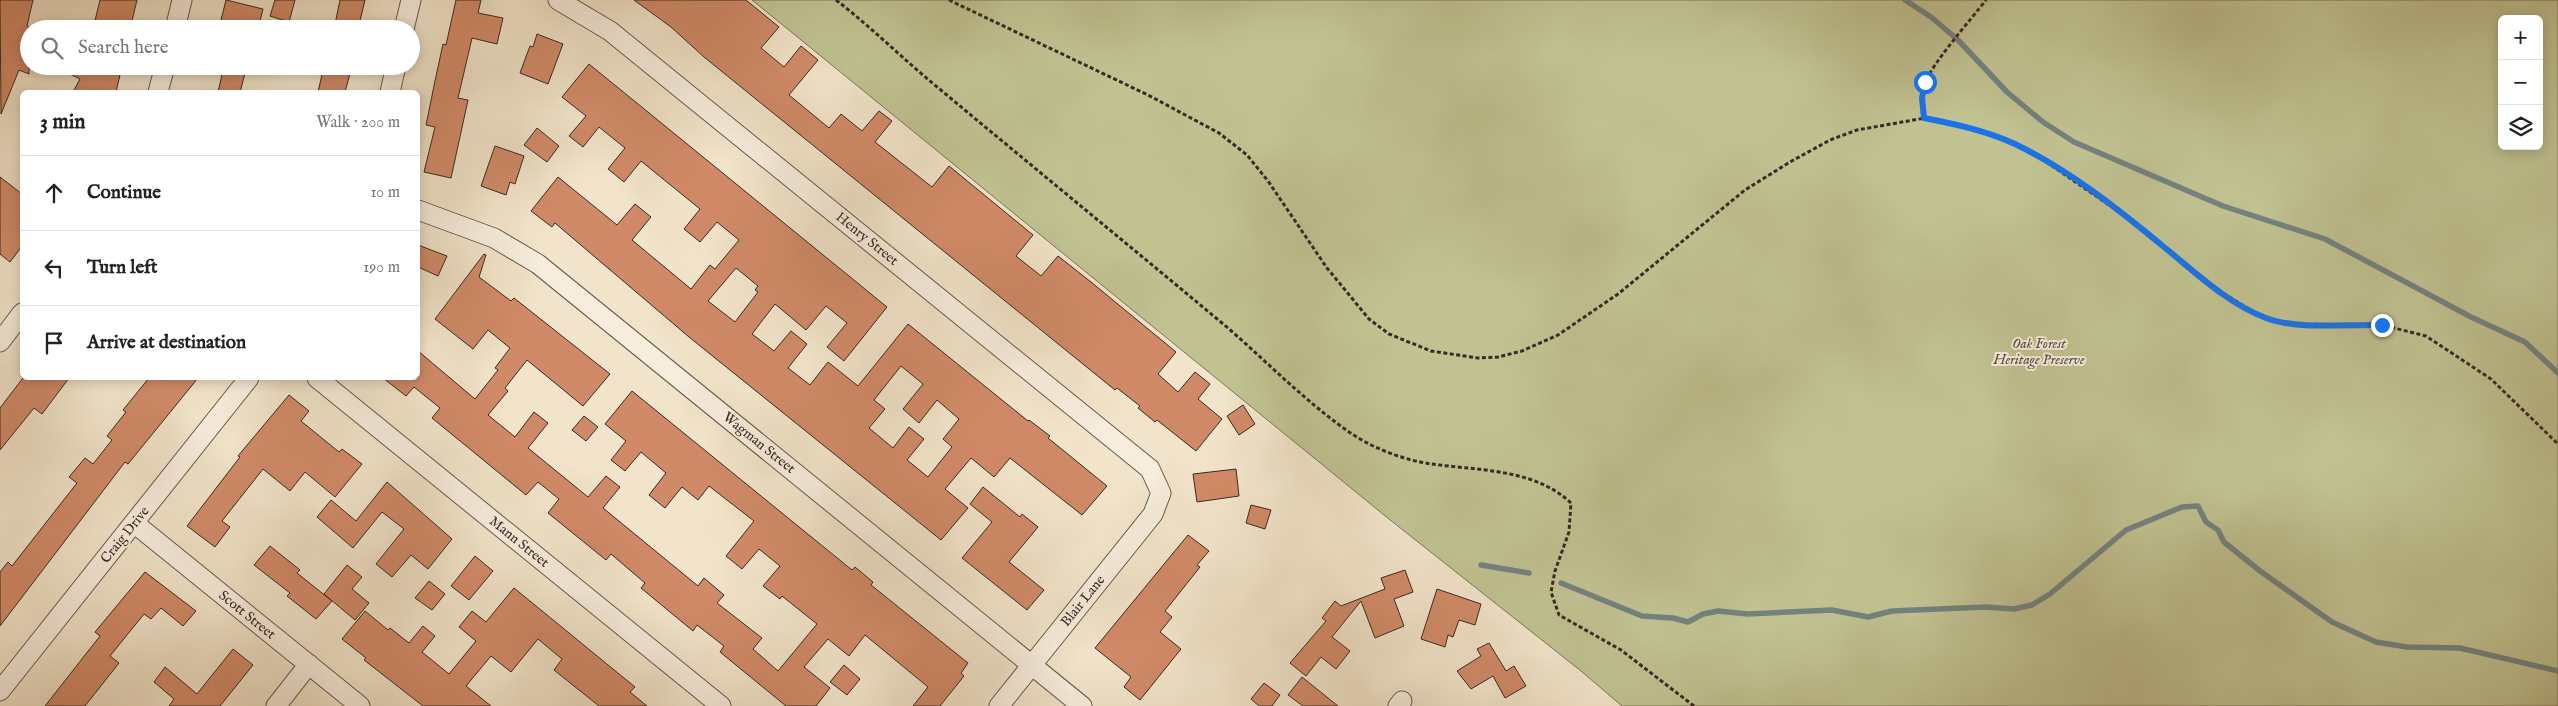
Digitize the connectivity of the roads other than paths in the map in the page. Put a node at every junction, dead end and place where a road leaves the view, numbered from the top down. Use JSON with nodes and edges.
{"nodes":[{"id":1,"x":182,"y":0,"type":"edge"},
{"id":2,"x":411,"y":0,"type":"edge"},
{"id":3,"x":558,"y":0,"type":"edge"},
{"id":4,"x":177,"y":20,"type":"edge"},
{"id":5,"x":406,"y":20,"type":"edge"},
{"id":6,"x":163,"y":75,"type":"edge"},
{"id":7,"x":394,"y":75,"type":"edge"},
{"id":8,"x":159,"y":90,"type":"edge"},
{"id":9,"x":390,"y":90,"type":"edge"},
{"id":10,"x":420,"y":211,"type":"edge"},
{"id":11,"x":20,"y":316,"type":"edge"},
{"id":12,"x":0,"y":342,"type":"edge"},
{"id":13,"x":248,"y":380,"type":"edge"},
{"id":14,"x":319,"y":380,"type":"edge"},
{"id":15,"x":1161,"y":493,"type":"joint"},
{"id":16,"x":134,"y":524,"type":"junction"},
{"id":17,"x":309,"y":664,"type":"junction"},
{"id":18,"x":1032,"y":665,"type":"junction"},
{"id":19,"x":0,"y":691,"type":"edge"},
{"id":20,"x":276,"y":706,"type":"edge"},
{"id":21,"x":360,"y":706,"type":"edge"},
{"id":22,"x":721,"y":706,"type":"edge"},
{"id":23,"x":999,"y":706,"type":"edge"},
{"id":24,"x":1082,"y":706,"type":"edge"}],
"edges":[{"from":1,"to":4,"type":"street"},
{"from":2,"to":5,"type":"street"},
{"from":3,"to":15,"type":"street","name":"Henry Street"},
{"from":6,"to":8,"type":"street"},
{"from":7,"to":9,"type":"street"},
{"from":10,"to":18,"type":"street","name":"Wagman Street"},
{"from":11,"to":12,"type":"street"},
{"from":13,"to":16,"type":"street","name":"Craig Drive"},
{"from":14,"to":22,"type":"street","name":"Mann Street"},
{"from":15,"to":18,"type":"street","name":"Blair Lane"},
{"from":16,"to":17,"type":"street","name":"Scott Street"},
{"from":16,"to":19,"type":"street","name":"Craig Drive"},
{"from":17,"to":20,"type":"street"},
{"from":17,"to":21,"type":"street","name":"Scott Street"},
{"from":18,"to":23,"type":"street","name":"Blair Lane"},
{"from":18,"to":24,"type":"street","name":"Wagman Street"}]}
